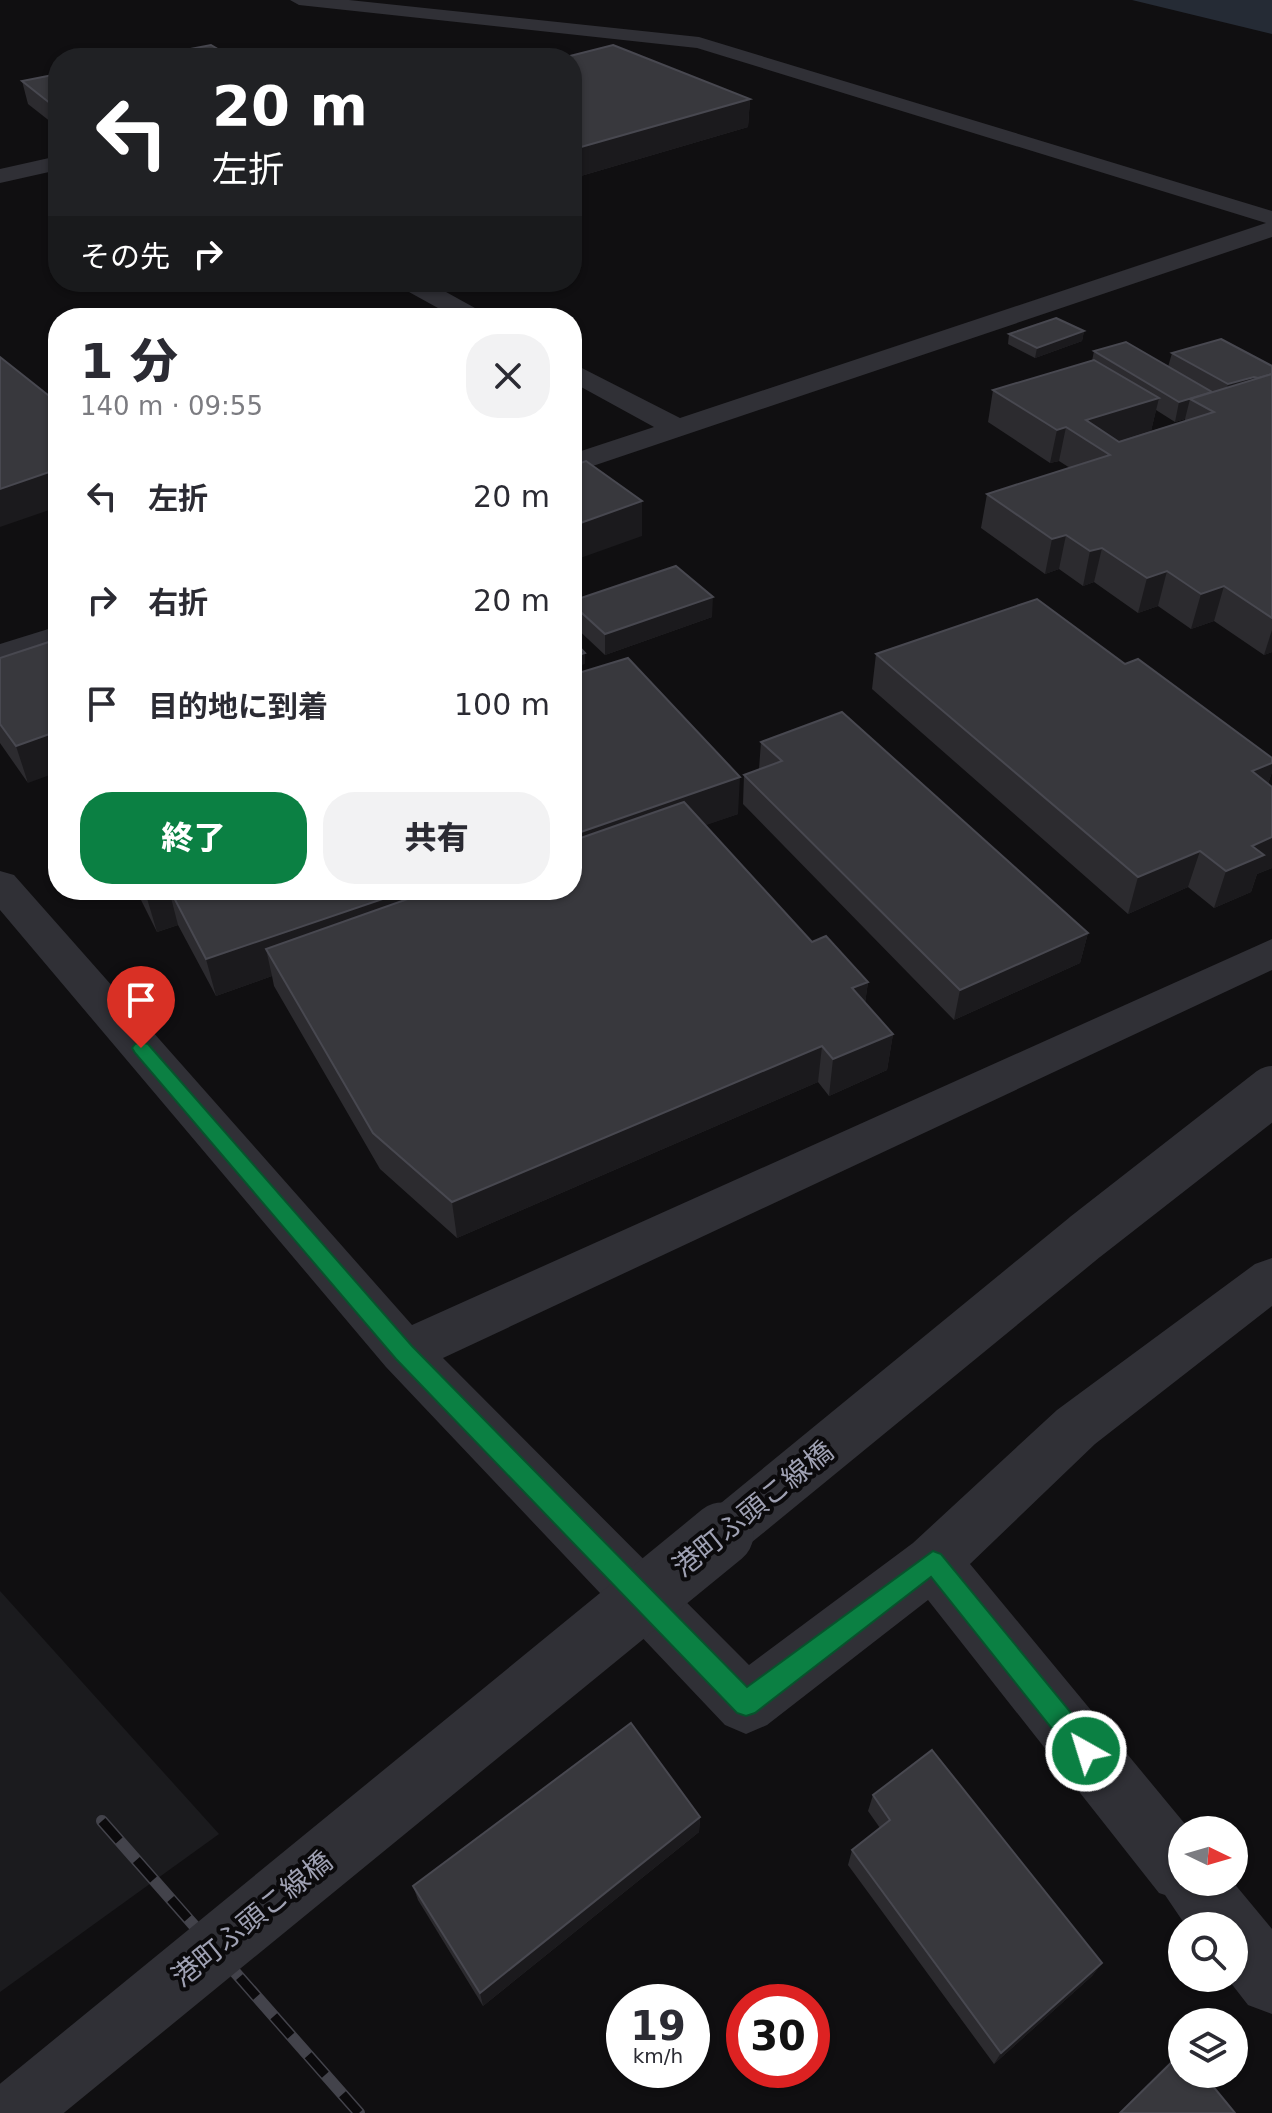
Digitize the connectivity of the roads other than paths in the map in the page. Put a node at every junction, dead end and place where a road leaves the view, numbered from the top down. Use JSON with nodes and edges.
{"nodes":[{"id":1,"x":299,"y":0,"type":"edge"},
{"id":2,"x":635,"y":36,"type":"junction"},
{"id":3,"x":581,"y":48,"type":"edge"},
{"id":4,"x":48,"y":165,"type":"edge"},
{"id":5,"x":0,"y":176,"type":"edge"},
{"id":6,"x":1272,"y":218,"type":"edge"},
{"id":7,"x":1272,"y":229,"type":"edge"},
{"id":8,"x":427,"y":292,"type":"edge"},
{"id":9,"x":457,"y":308,"type":"edge"},
{"id":10,"x":582,"y":376,"type":"edge"},
{"id":11,"x":678,"y":429,"type":"junction"},
{"id":12,"x":582,"y":461,"type":"edge"},
{"id":13,"x":48,"y":639,"type":"edge"},
{"id":14,"x":0,"y":655,"type":"edge"},
{"id":15,"x":0,"y":884,"type":"edge"},
{"id":16,"x":1272,"y":953,"type":"edge"},
{"id":17,"x":1272,"y":1091,"type":"edge"},
{"id":18,"x":1272,"y":1278,"type":"edge"},
{"id":19,"x":404,"y":1352,"type":"junction"},
{"id":20,"x":933,"y":1562,"type":"junction"},
{"id":21,"x":1168,"y":1853,"type":"edge"},
{"id":22,"x":1203,"y":1896,"type":"edge"},
{"id":23,"x":1216,"y":1912,"type":"edge"},
{"id":24,"x":1248,"y":1951,"type":"edge"},
{"id":25,"x":1272,"y":1981,"type":"edge"},
{"id":26,"x":14,"y":2113,"type":"edge"}],
"edges":[{"from":1,"to":2,"type":"street"},
{"from":2,"to":3,"type":"street"},
{"from":2,"to":6,"type":"street"},
{"from":4,"to":5,"type":"street"},
{"from":7,"to":11,"type":"street"},
{"from":8,"to":9,"type":"street"},
{"from":10,"to":11,"type":"street"},
{"from":11,"to":12,"type":"street"},
{"from":13,"to":14,"type":"street"},
{"from":15,"to":19,"type":"street"},
{"from":16,"to":19,"type":"street"},
{"from":17,"to":26,"type":"street","name":"港町ふ頭こ線橋","bridge":true},
{"from":18,"to":20,"type":"street"},
{"from":19,"to":20,"type":"street"},
{"from":20,"to":21,"type":"street"},
{"from":22,"to":23,"type":"street"},
{"from":24,"to":25,"type":"street"}]}
